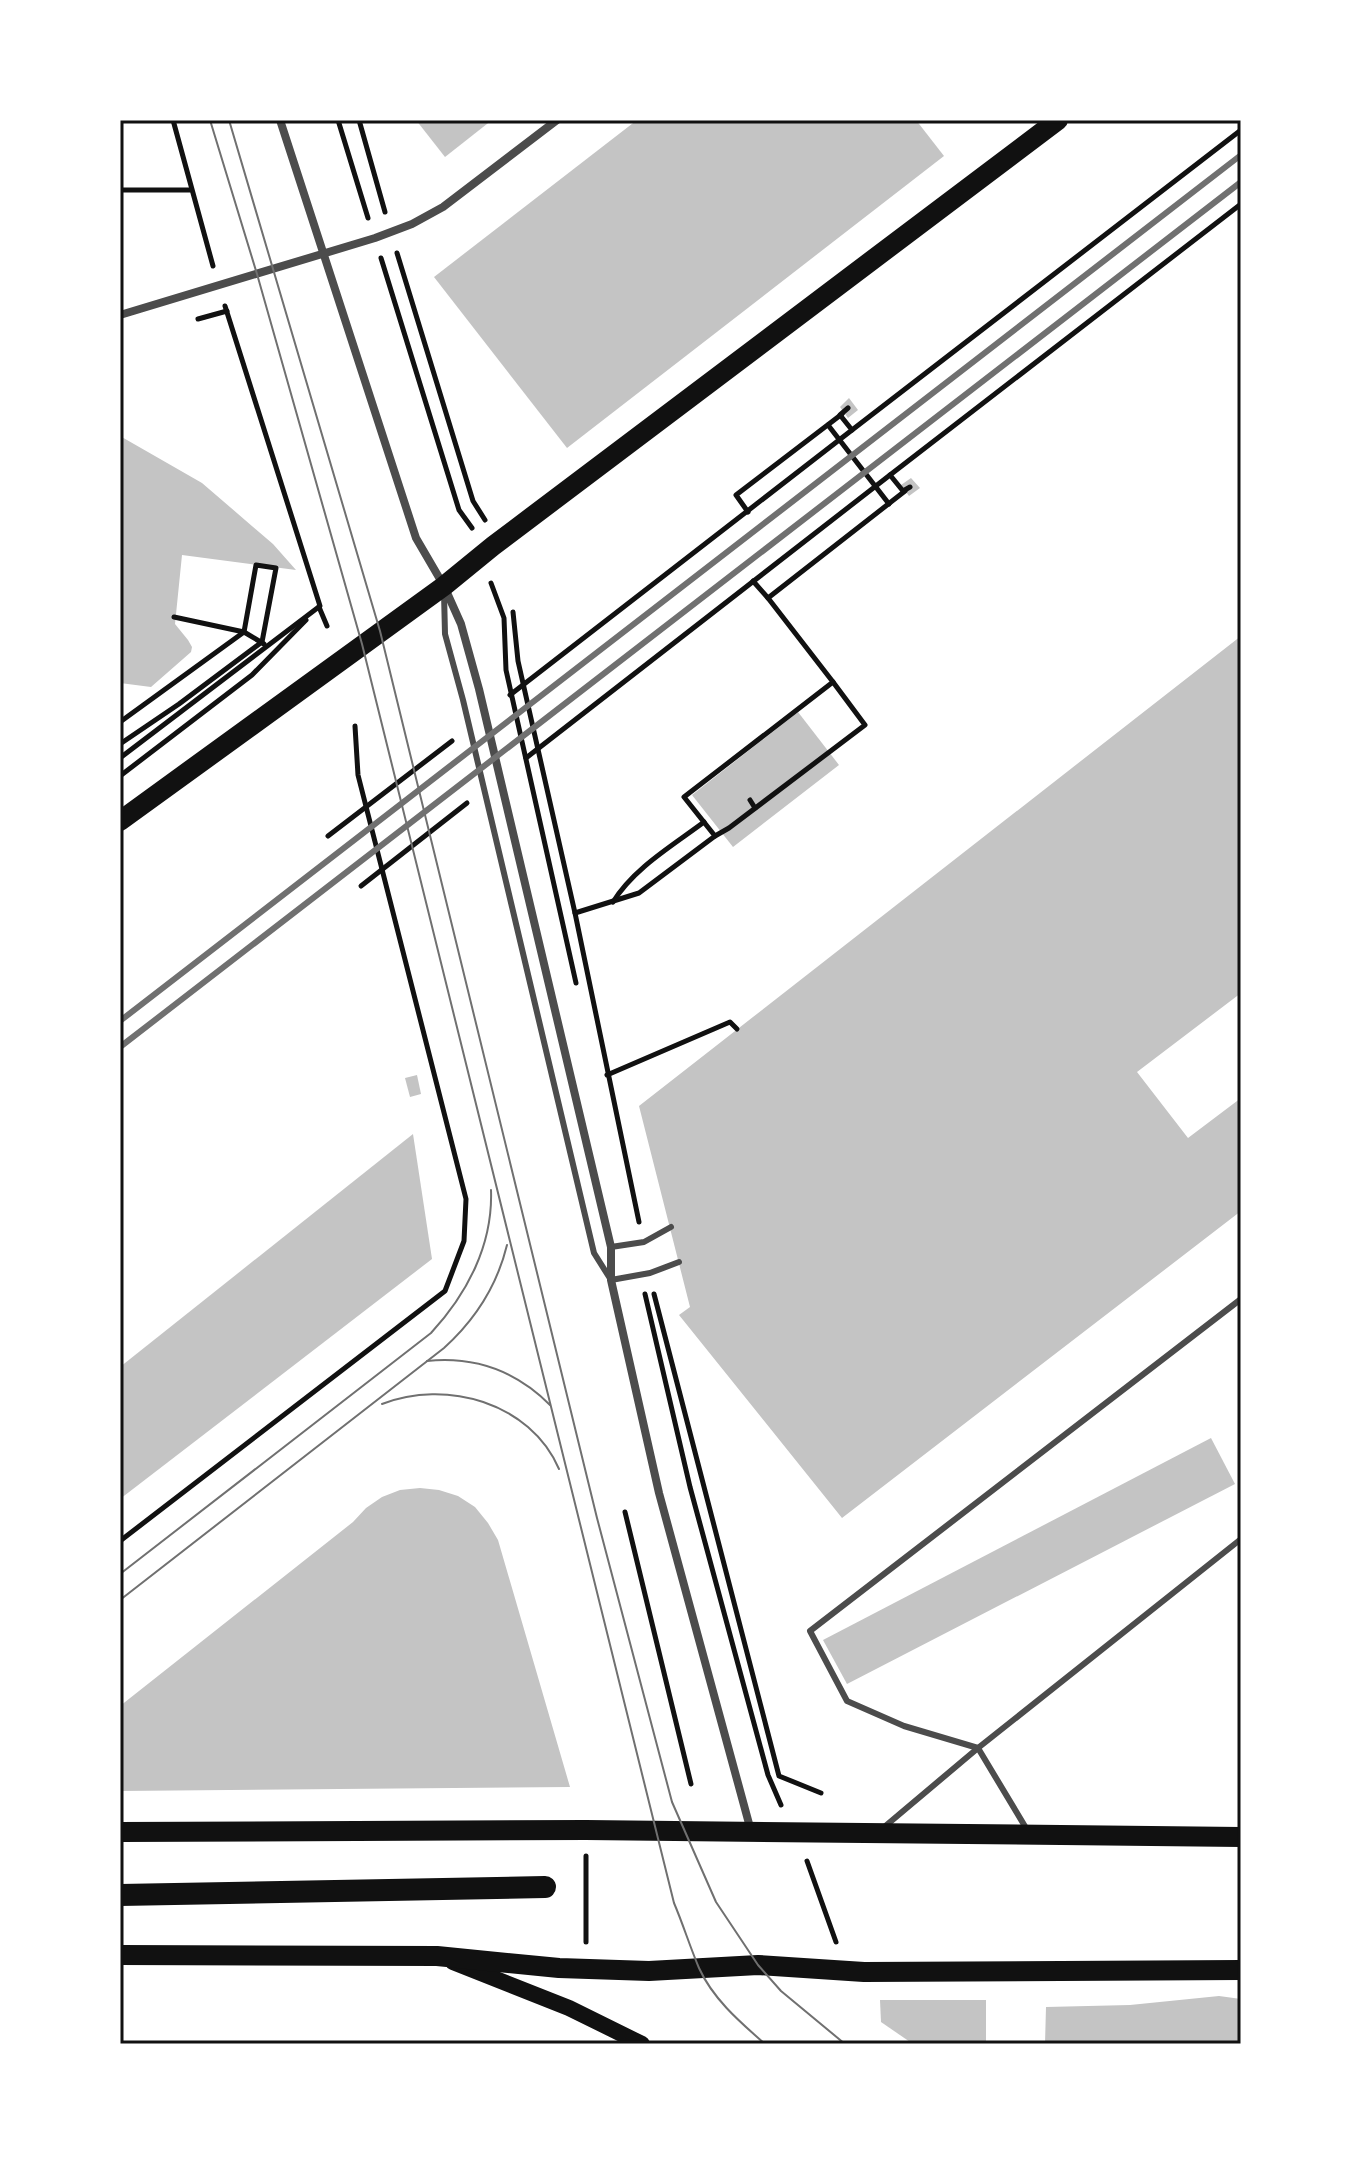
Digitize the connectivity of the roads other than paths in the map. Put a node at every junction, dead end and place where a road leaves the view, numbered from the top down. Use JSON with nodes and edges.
{"nodes":[{"id":1,"x":280,"y":120,"type":"edge"},
{"id":2,"x":557,"y":120,"type":"edge"},
{"id":3,"x":1058,"y":120,"type":"edge"},
{"id":4,"x":323,"y":253,"type":"junction"},
{"id":5,"x":121,"y":315,"type":"edge"},
{"id":6,"x":444,"y":586,"type":"junction"},
{"id":7,"x":120,"y":821,"type":"edge"},
{"id":8,"x":671,"y":1227,"type":"dead end"},
{"id":9,"x":611,"y":1247,"type":"junction"},
{"id":10,"x":679,"y":1262,"type":"dead end"},
{"id":11,"x":611,"y":1280,"type":"junction"},
{"id":12,"x":1241,"y":1299,"type":"edge"},
{"id":13,"x":1241,"y":1539,"type":"edge"},
{"id":14,"x":978,"y":1748,"type":"junction"},
{"id":15,"x":120,"y":1832,"type":"edge"},
{"id":16,"x":751,"y":1833,"type":"junction"},
{"id":17,"x":874,"y":1835,"type":"junction"},
{"id":18,"x":1031,"y":1837,"type":"junction"},
{"id":19,"x":1241,"y":1837,"type":"edge"},
{"id":20,"x":545,"y":1887,"type":"dead end"},
{"id":21,"x":120,"y":1895,"type":"edge"},
{"id":22,"x":120,"y":1955,"type":"edge"},
{"id":23,"x":437,"y":1956,"type":"junction"},
{"id":24,"x":1241,"y":1970,"type":"edge"},
{"id":25,"x":642,"y":2044,"type":"edge"}],
"edges":[{"from":1,"to":4,"type":"street"},
{"from":2,"to":4,"type":"street"},
{"from":3,"to":6,"type":"main road"},
{"from":4,"to":5,"type":"street"},
{"from":4,"to":6,"type":"street"},
{"from":6,"to":7,"type":"main road"},
{"from":6,"to":9,"type":"street"},
{"from":6,"to":11,"type":"lane"},
{"from":8,"to":9,"type":"lane"},
{"from":9,"to":11,"type":"street"},
{"from":10,"to":11,"type":"lane"},
{"from":11,"to":16,"type":"street"},
{"from":12,"to":14,"type":"lane"},
{"from":13,"to":14,"type":"lane"},
{"from":14,"to":17,"type":"lane"},
{"from":14,"to":18,"type":"lane"},
{"from":15,"to":16,"type":"main road"},
{"from":16,"to":17,"type":"main road"},
{"from":17,"to":18,"type":"main road"},
{"from":18,"to":19,"type":"main road"},
{"from":20,"to":21,"type":"highway"},
{"from":22,"to":23,"type":"main road"},
{"from":23,"to":24,"type":"main road"},
{"from":23,"to":25,"type":"main road"}]}
